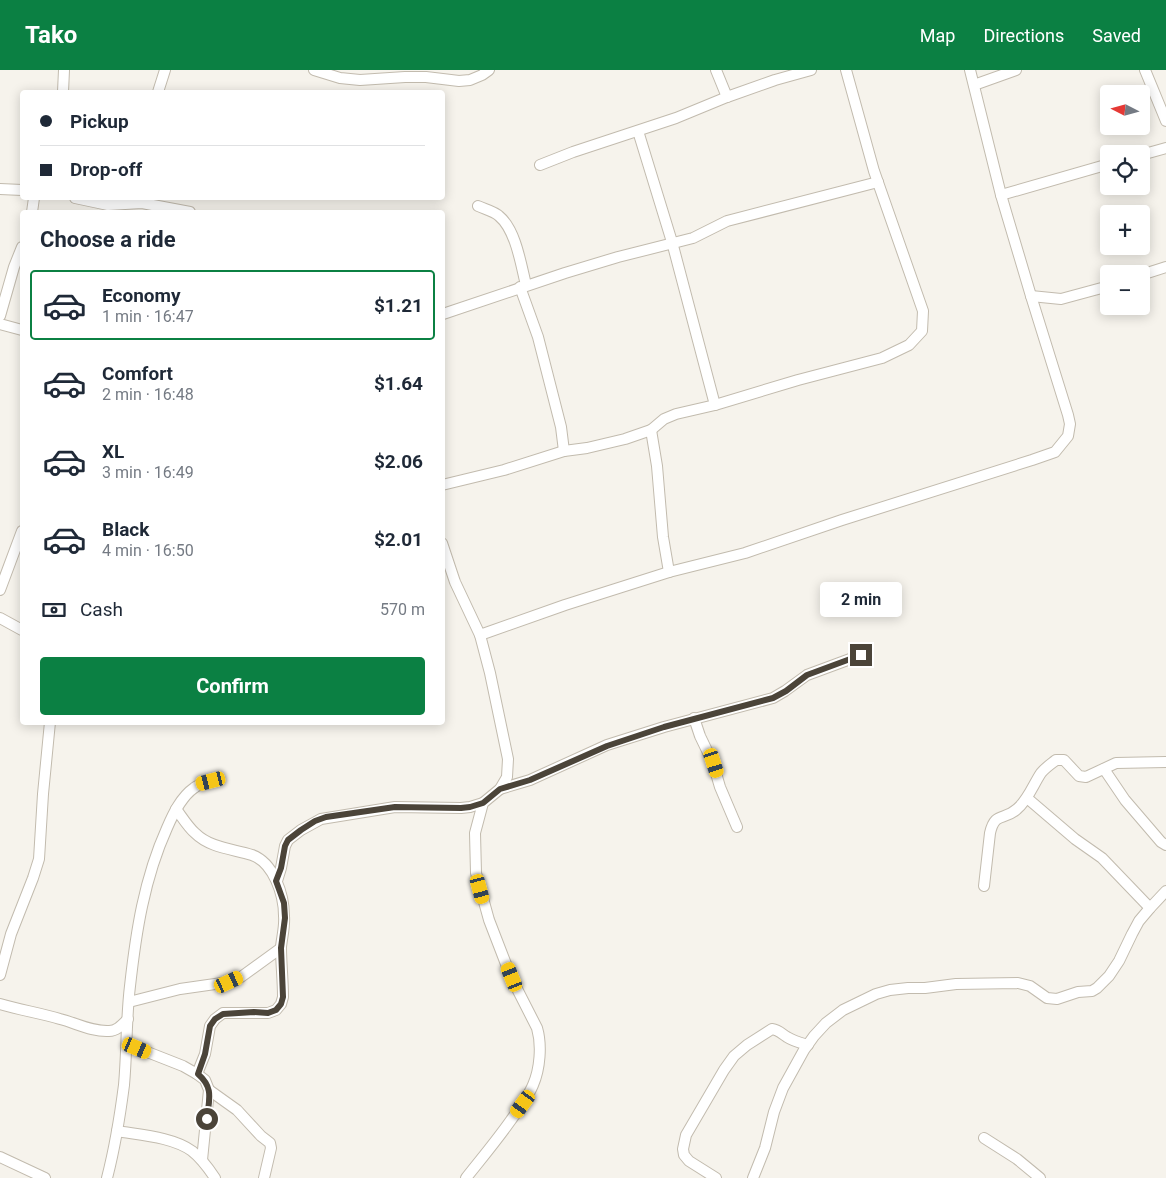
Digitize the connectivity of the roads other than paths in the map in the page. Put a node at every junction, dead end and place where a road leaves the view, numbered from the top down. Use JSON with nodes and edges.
{"nodes":[{"id":1,"x":64,"y":70,"type":"edge"},
{"id":2,"x":165,"y":70,"type":"edge"},
{"id":3,"x":314,"y":70,"type":"edge"},
{"id":4,"x":489,"y":70,"type":"edge"},
{"id":5,"x":716,"y":70,"type":"edge"},
{"id":6,"x":811,"y":70,"type":"edge"},
{"id":7,"x":846,"y":70,"type":"edge"},
{"id":8,"x":970,"y":70,"type":"edge"},
{"id":9,"x":1016,"y":70,"type":"edge"},
{"id":10,"x":1145,"y":70,"type":"edge"},
{"id":11,"x":974,"y":85,"type":"junction"},
{"id":12,"x":63,"y":90,"type":"edge"},
{"id":13,"x":159,"y":90,"type":"edge"},
{"id":14,"x":726,"y":97,"type":"junction"},
{"id":15,"x":1166,"y":120,"type":"edge"},
{"id":16,"x":638,"y":130,"type":"junction"},
{"id":17,"x":1166,"y":148,"type":"edge"},
{"id":18,"x":1150,"y":152,"type":"edge"},
{"id":19,"x":540,"y":165,"type":"dead end"},
{"id":20,"x":1100,"y":167,"type":"edge"},
{"id":21,"x":878,"y":182,"type":"junction"},
{"id":22,"x":0,"y":189,"type":"edge"},
{"id":23,"x":20,"y":190,"type":"edge"},
{"id":24,"x":1001,"y":195,"type":"junction"},
{"id":25,"x":81,"y":200,"type":"edge"},
{"id":26,"x":142,"y":200,"type":"edge"},
{"id":27,"x":478,"y":206,"type":"dead end"},
{"id":28,"x":112,"y":209,"type":"edge"},
{"id":29,"x":182,"y":210,"type":"edge"},
{"id":30,"x":672,"y":242,"type":"junction"},
{"id":31,"x":20,"y":252,"type":"edge"},
{"id":32,"x":1166,"y":267,"type":"edge"},
{"id":33,"x":1150,"y":272,"type":"edge"},
{"id":34,"x":523,"y":286,"type":"junction"},
{"id":35,"x":1100,"y":288,"type":"edge"},
{"id":36,"x":1031,"y":296,"type":"junction"},
{"id":37,"x":445,"y":313,"type":"edge"},
{"id":38,"x":0,"y":316,"type":"edge"},
{"id":39,"x":0,"y":324,"type":"edge"},
{"id":40,"x":20,"y":329,"type":"edge"},
{"id":41,"x":714,"y":405,"type":"junction"},
{"id":42,"x":651,"y":430,"type":"junction"},
{"id":43,"x":564,"y":450,"type":"junction"},
{"id":44,"x":445,"y":484,"type":"edge"},
{"id":45,"x":20,"y":536,"type":"edge"},
{"id":46,"x":445,"y":551,"type":"edge"},
{"id":47,"x":670,"y":572,"type":"junction"},
{"id":48,"x":0,"y":590,"type":"edge"},
{"id":49,"x":0,"y":618,"type":"edge"},
{"id":50,"x":20,"y":629,"type":"edge"},
{"id":51,"x":480,"y":636,"type":"junction"},
{"id":52,"x":861,"y":655,"type":"dead end"},
{"id":53,"x":694,"y":718,"type":"junction"},
{"id":54,"x":50,"y":725,"type":"edge"},
{"id":55,"x":1166,"y":762,"type":"edge"},
{"id":56,"x":1104,"y":769,"type":"junction"},
{"id":57,"x":211,"y":781,"type":"dead end"},
{"id":58,"x":500,"y":789,"type":"junction"},
{"id":59,"x":1027,"y":798,"type":"junction"},
{"id":60,"x":483,"y":803,"type":"junction"},
{"id":61,"x":176,"y":809,"type":"junction"},
{"id":62,"x":737,"y":828,"type":"dead end"},
{"id":63,"x":1166,"y":845,"type":"edge"},
{"id":64,"x":276,"y":881,"type":"junction"},
{"id":65,"x":984,"y":886,"type":"dead end"},
{"id":66,"x":1166,"y":891,"type":"edge"},
{"id":67,"x":1150,"y":908,"type":"junction"},
{"id":68,"x":281,"y":948,"type":"junction"},
{"id":69,"x":0,"y":975,"type":"edge"},
{"id":70,"x":129,"y":1002,"type":"junction"},
{"id":71,"x":1,"y":1006,"type":"edge"},
{"id":72,"x":128,"y":1019,"type":"junction"},
{"id":73,"x":127,"y":1044,"type":"junction"},
{"id":74,"x":808,"y":1045,"type":"junction"},
{"id":75,"x":198,"y":1074,"type":"junction"},
{"id":76,"x":209,"y":1090,"type":"junction"},
{"id":77,"x":117,"y":1130,"type":"junction"},
{"id":78,"x":984,"y":1138,"type":"dead end"},
{"id":79,"x":0,"y":1157,"type":"edge"},
{"id":80,"x":202,"y":1160,"type":"junction"},
{"id":81,"x":45,"y":1178,"type":"edge"},
{"id":82,"x":108,"y":1178,"type":"edge"},
{"id":83,"x":215,"y":1178,"type":"edge"},
{"id":84,"x":264,"y":1178,"type":"edge"},
{"id":85,"x":466,"y":1178,"type":"edge"},
{"id":86,"x":716,"y":1178,"type":"edge"},
{"id":87,"x":753,"y":1178,"type":"edge"},
{"id":88,"x":1040,"y":1178,"type":"edge"}],
"edges":[{"from":1,"to":12,"type":"street"},
{"from":2,"to":13,"type":"street"},
{"from":3,"to":4,"type":"street"},
{"from":5,"to":14,"type":"street"},
{"from":6,"to":14,"type":"street"},
{"from":7,"to":21,"type":"street"},
{"from":8,"to":11,"type":"street"},
{"from":9,"to":11,"type":"street"},
{"from":10,"to":15,"type":"street"},
{"from":11,"to":24,"type":"street"},
{"from":14,"to":16,"type":"street"},
{"from":16,"to":19,"type":"street"},
{"from":16,"to":30,"type":"street"},
{"from":17,"to":18,"type":"street"},
{"from":20,"to":24,"type":"street"},
{"from":21,"to":30,"type":"street"},
{"from":21,"to":41,"type":"street"},
{"from":22,"to":23,"type":"street"},
{"from":24,"to":36,"type":"street"},
{"from":25,"to":28,"type":"street"},
{"from":26,"to":28,"type":"street"},
{"from":26,"to":29,"type":"street"},
{"from":27,"to":34,"type":"street"},
{"from":30,"to":34,"type":"street"},
{"from":30,"to":41,"type":"street"},
{"from":31,"to":38,"type":"street"},
{"from":32,"to":33,"type":"street"},
{"from":34,"to":37,"type":"street"},
{"from":34,"to":43,"type":"street"},
{"from":35,"to":36,"type":"street"},
{"from":36,"to":47,"type":"street"},
{"from":39,"to":40,"type":"street"},
{"from":41,"to":42,"type":"street"},
{"from":42,"to":43,"type":"street"},
{"from":42,"to":47,"type":"street"},
{"from":43,"to":44,"type":"street"},
{"from":45,"to":48,"type":"street"},
{"from":46,"to":51,"type":"street"},
{"from":47,"to":51,"type":"street"},
{"from":49,"to":50,"type":"street"},
{"from":51,"to":58,"type":"street"},
{"from":52,"to":53,"type":"street"},
{"from":53,"to":58,"type":"street"},
{"from":53,"to":62,"type":"street"},
{"from":54,"to":69,"type":"street"},
{"from":55,"to":56,"type":"street"},
{"from":56,"to":59,"type":"street"},
{"from":56,"to":63,"type":"street"},
{"from":57,"to":61,"type":"street"},
{"from":58,"to":60,"type":"street"},
{"from":59,"to":65,"type":"street"},
{"from":59,"to":67,"type":"street"},
{"from":60,"to":64,"type":"street"},
{"from":60,"to":85,"type":"street"},
{"from":61,"to":64,"type":"street"},
{"from":61,"to":70,"type":"street"},
{"from":64,"to":68,"type":"street"},
{"from":66,"to":67,"type":"street"},
{"from":67,"to":74,"type":"street"},
{"from":68,"to":70,"type":"street"},
{"from":68,"to":75,"type":"street"},
{"from":70,"to":72,"type":"street"},
{"from":71,"to":72,"type":"street"},
{"from":72,"to":73,"type":"street"},
{"from":73,"to":75,"type":"street"},
{"from":73,"to":77,"type":"street"},
{"from":74,"to":86,"type":"street"},
{"from":74,"to":87,"type":"street"},
{"from":75,"to":76,"type":"street"},
{"from":76,"to":80,"type":"street"},
{"from":76,"to":84,"type":"street"},
{"from":77,"to":80,"type":"street"},
{"from":77,"to":82,"type":"street"},
{"from":78,"to":88,"type":"street"},
{"from":79,"to":81,"type":"street"},
{"from":80,"to":83,"type":"street"}]}
